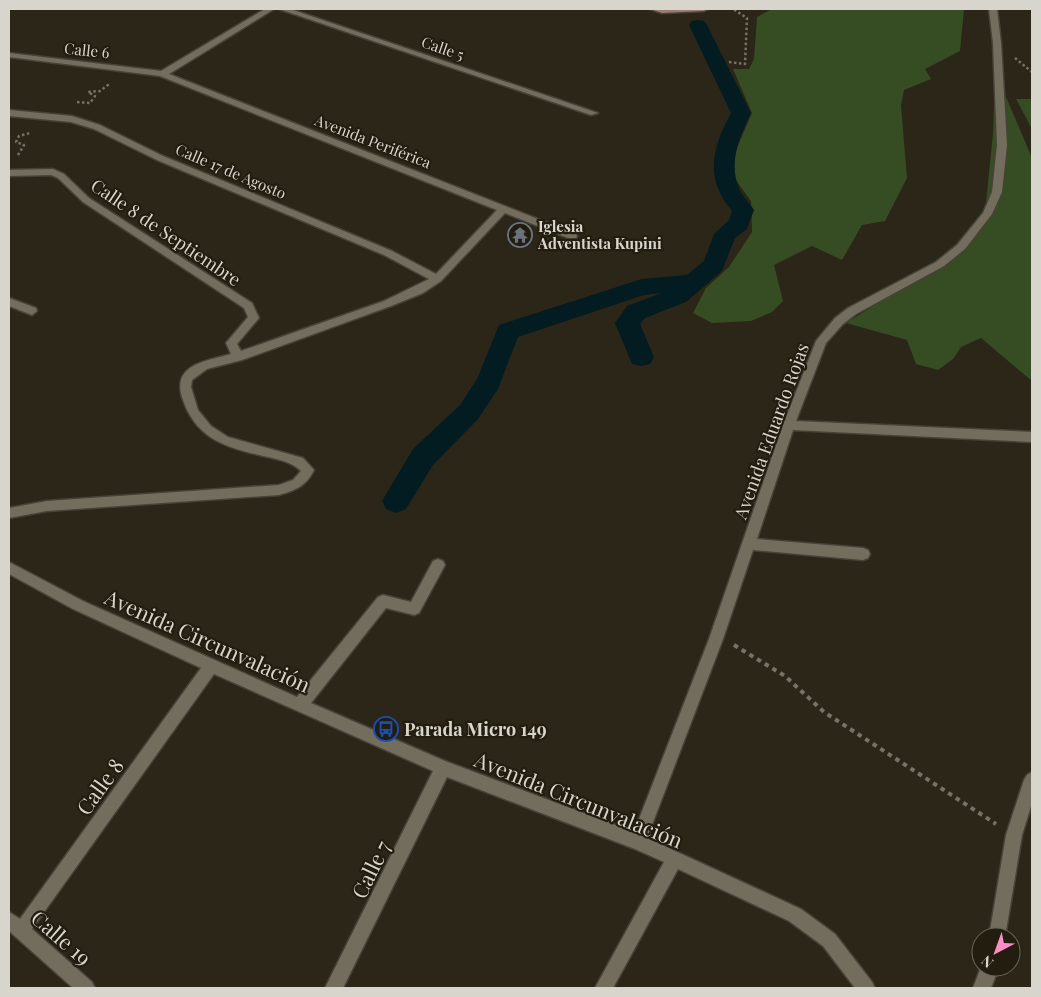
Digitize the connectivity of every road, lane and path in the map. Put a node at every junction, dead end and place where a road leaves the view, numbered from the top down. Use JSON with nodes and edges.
{"nodes":[{"id":1,"x":270,"y":9,"type":"edge"},
{"id":2,"x":283,"y":9,"type":"edge"},
{"id":3,"x":654,"y":9,"type":"edge"},
{"id":4,"x":704,"y":9,"type":"edge"},
{"id":5,"x":733,"y":9,"type":"edge"},
{"id":6,"x":993,"y":9,"type":"edge"},
{"id":7,"x":9,"y":55,"type":"edge"},
{"id":8,"x":729,"y":62,"type":"dead end"},
{"id":9,"x":162,"y":74,"type":"junction"},
{"id":10,"x":9,"y":113,"type":"edge"},
{"id":11,"x":594,"y":113,"type":"dead end"},
{"id":12,"x":9,"y":173,"type":"edge"},
{"id":13,"x":504,"y":209,"type":"junction"},
{"id":14,"x":572,"y":236,"type":"dead end"},
{"id":15,"x":436,"y":279,"type":"junction"},
{"id":16,"x":9,"y":302,"type":"edge"},
{"id":17,"x":32,"y":311,"type":"dead end"},
{"id":18,"x":238,"y":357,"type":"junction"},
{"id":19,"x":789,"y":425,"type":"junction"},
{"id":20,"x":1032,"y":437,"type":"edge"},
{"id":21,"x":9,"y":513,"type":"edge"},
{"id":22,"x":749,"y":544,"type":"junction"},
{"id":23,"x":863,"y":554,"type":"dead end"},
{"id":24,"x":438,"y":565,"type":"dead end"},
{"id":25,"x":9,"y":568,"type":"edge"},
{"id":26,"x":716,"y":639,"type":"junction"},
{"id":27,"x":211,"y":666,"type":"junction"},
{"id":28,"x":300,"y":705,"type":"junction"},
{"id":29,"x":443,"y":768,"type":"junction"},
{"id":30,"x":1032,"y":780,"type":"edge"},
{"id":31,"x":1014,"y":835,"type":"junction"},
{"id":32,"x":638,"y":842,"type":"junction"},
{"id":33,"x":675,"y":859,"type":"junction"},
{"id":34,"x":15,"y":926,"type":"edge"},
{"id":35,"x":999,"y":927,"type":"edge"},
{"id":36,"x":86,"y":988,"type":"edge"},
{"id":37,"x":334,"y":988,"type":"edge"},
{"id":38,"x":604,"y":988,"type":"edge"},
{"id":39,"x":866,"y":988,"type":"edge"}],
"edges":[{"from":1,"to":9,"type":"street"},
{"from":2,"to":11,"type":"street","name":"Calle 5"},
{"from":3,"to":4,"type":"main road"},
{"from":5,"to":8,"type":"path"},
{"from":6,"to":19,"type":"street","name":"Avenida Eduardo Rojas"},
{"from":7,"to":9,"type":"street","name":"Calle 6"},
{"from":9,"to":13,"type":"street","name":"Avenida Periférica"},
{"from":10,"to":15,"type":"street","name":"Calle 17 de Agosto"},
{"from":12,"to":18,"type":"street","name":"Calle 8 de Septiembre"},
{"from":13,"to":14,"type":"street","name":"Avenida Periférica"},
{"from":13,"to":15,"type":"street"},
{"from":15,"to":18,"type":"street"},
{"from":16,"to":17,"type":"street"},
{"from":18,"to":21,"type":"street"},
{"from":19,"to":20,"type":"street"},
{"from":19,"to":22,"type":"street","name":"Avenida Eduardo Rojas"},
{"from":22,"to":23,"type":"street"},
{"from":22,"to":26,"type":"street","name":"Avenida Eduardo Rojas"},
{"from":24,"to":28,"type":"street"},
{"from":25,"to":27,"type":"street","name":"Avenida Circunvalación"},
{"from":26,"to":31,"type":"path"},
{"from":26,"to":32,"type":"street","name":"Avenida Eduardo Rojas"},
{"from":27,"to":28,"type":"street","name":"Avenida Circunvalación"},
{"from":27,"to":34,"type":"street","name":"Calle 8"},
{"from":28,"to":29,"type":"street","name":"Avenida Circunvalación"},
{"from":29,"to":32,"type":"street","name":"Avenida Circunvalación"},
{"from":29,"to":37,"type":"street","name":"Calle 7"},
{"from":30,"to":31,"type":"street"},
{"from":31,"to":35,"type":"street"},
{"from":32,"to":33,"type":"street","name":"Avenida Circunvalación"},
{"from":33,"to":38,"type":"street"},
{"from":33,"to":39,"type":"street","name":"Avenida Circunvalación"},
{"from":34,"to":36,"type":"street","name":"Calle 19"}]}
